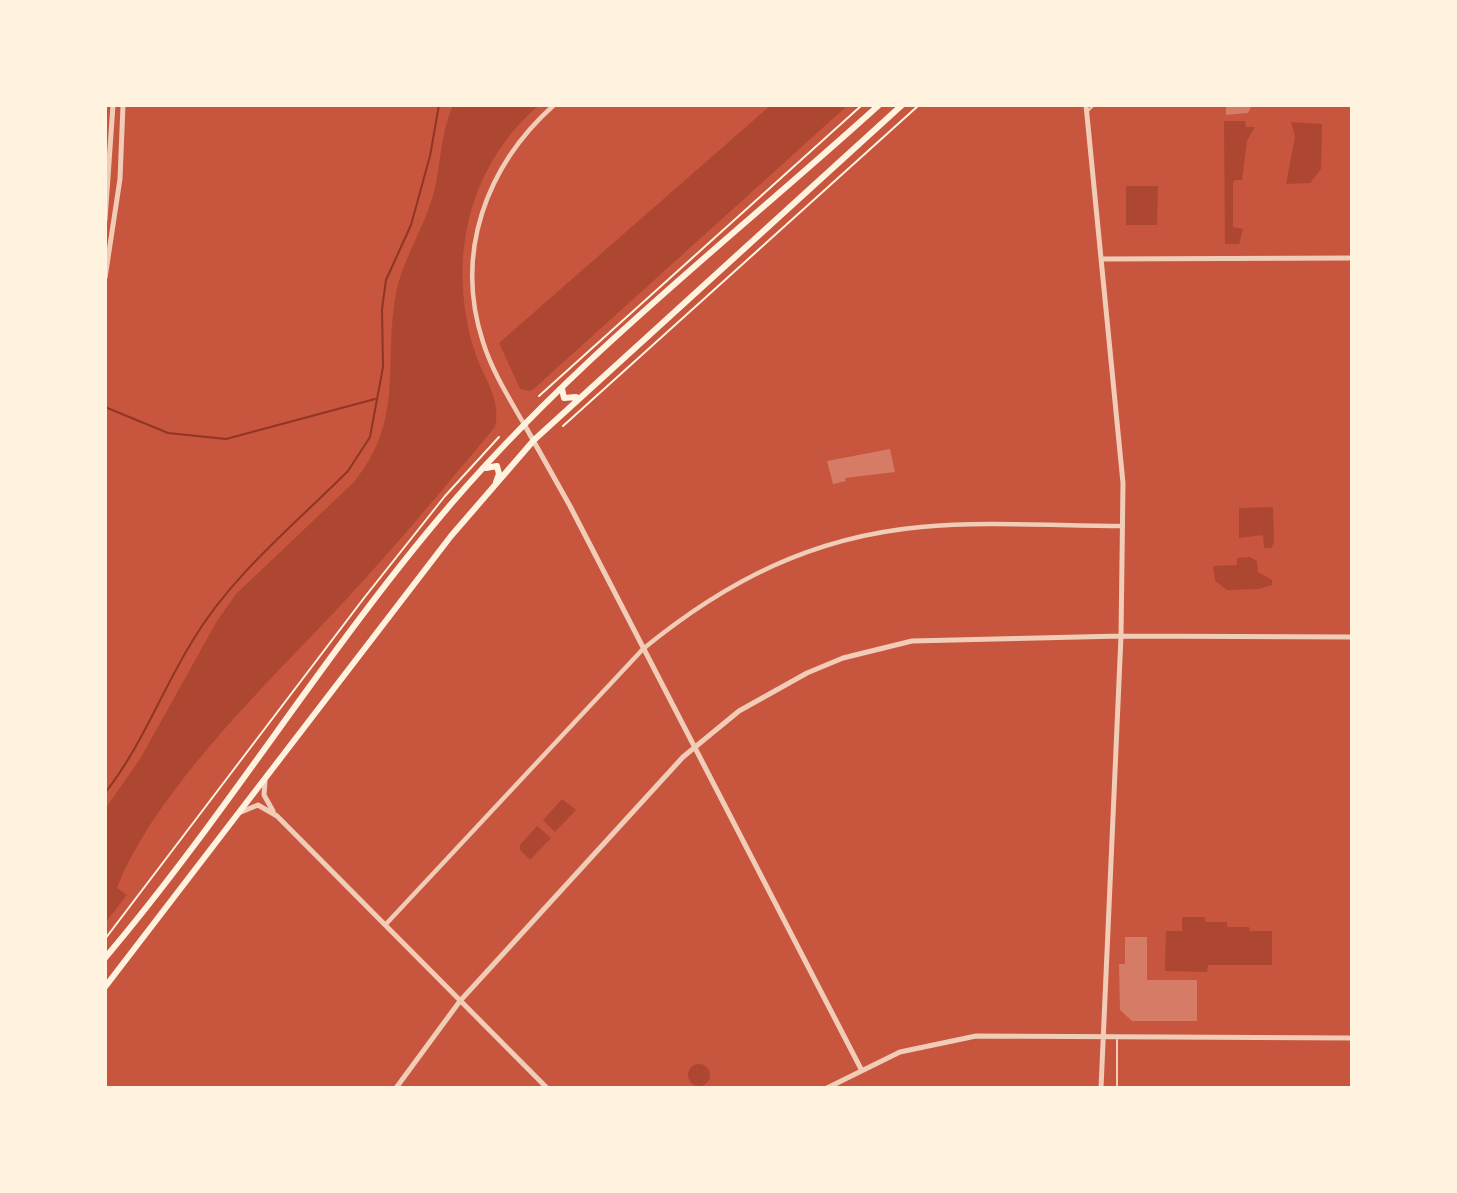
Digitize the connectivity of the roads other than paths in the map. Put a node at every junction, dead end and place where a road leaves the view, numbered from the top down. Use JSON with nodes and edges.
{"nodes":[{"id":1,"x":113,"y":105,"type":"edge"},
{"id":2,"x":123,"y":105,"type":"edge"},
{"id":3,"x":554,"y":105,"type":"edge"},
{"id":4,"x":878,"y":105,"type":"edge"},
{"id":5,"x":902,"y":105,"type":"edge"},
{"id":6,"x":1094,"y":105,"type":"edge"},
{"id":7,"x":1087,"y":108,"type":"edge"},
{"id":8,"x":105,"y":220,"type":"edge"},
{"id":9,"x":1352,"y":258,"type":"edge"},
{"id":10,"x":1102,"y":259,"type":"junction"},
{"id":11,"x":105,"y":278,"type":"edge"},
{"id":12,"x":562,"y":389,"type":"junction"},
{"id":13,"x":579,"y":396,"type":"junction"},
{"id":14,"x":524,"y":424,"type":"junction"},
{"id":15,"x":534,"y":440,"type":"junction"},
{"id":16,"x":477,"y":476,"type":"junction"},
{"id":17,"x":492,"y":489,"type":"junction"},
{"id":18,"x":1123,"y":526,"type":"junction"},
{"id":19,"x":1121,"y":636,"type":"junction"},
{"id":20,"x":1352,"y":637,"type":"edge"},
{"id":21,"x":643,"y":649,"type":"junction"},
{"id":22,"x":695,"y":746,"type":"junction"},
{"id":23,"x":270,"y":770,"type":"junction"},
{"id":24,"x":277,"y":816,"type":"junction"},
{"id":25,"x":229,"y":824,"type":"junction"},
{"id":26,"x":387,"y":923,"type":"junction"},
{"id":27,"x":105,"y":958,"type":"edge"},
{"id":28,"x":105,"y":987,"type":"edge"},
{"id":29,"x":460,"y":1001,"type":"junction"},
{"id":30,"x":1102,"y":1038,"type":"junction"},
{"id":31,"x":1117,"y":1038,"type":"junction"},
{"id":32,"x":1352,"y":1038,"type":"edge"},
{"id":33,"x":861,"y":1069,"type":"junction"},
{"id":34,"x":396,"y":1088,"type":"edge"},
{"id":35,"x":547,"y":1088,"type":"edge"},
{"id":36,"x":827,"y":1088,"type":"edge"},
{"id":37,"x":1101,"y":1088,"type":"edge"},
{"id":38,"x":1117,"y":1088,"type":"edge"}],
"edges":[{"from":1,"to":8,"type":"street"},
{"from":2,"to":11,"type":"street"},
{"from":3,"to":14,"type":"street"},
{"from":4,"to":12,"type":"main road"},
{"from":5,"to":13,"type":"main road"},
{"from":6,"to":7,"type":"lane"},
{"from":7,"to":10,"type":"street"},
{"from":9,"to":10,"type":"street"},
{"from":10,"to":18,"type":"street"},
{"from":12,"to":13,"type":"main road"},
{"from":12,"to":14,"type":"main road"},
{"from":13,"to":15,"type":"main road"},
{"from":14,"to":15,"type":"street"},
{"from":14,"to":16,"type":"main road"},
{"from":15,"to":17,"type":"main road"},
{"from":15,"to":21,"type":"street"},
{"from":16,"to":17,"type":"main road"},
{"from":16,"to":27,"type":"main road"},
{"from":17,"to":23,"type":"main road"},
{"from":18,"to":19,"type":"street"},
{"from":18,"to":21,"type":"street"},
{"from":19,"to":20,"type":"street"},
{"from":19,"to":22,"type":"street"},
{"from":19,"to":30,"type":"street"},
{"from":21,"to":22,"type":"street"},
{"from":21,"to":26,"type":"street"},
{"from":22,"to":29,"type":"street"},
{"from":22,"to":33,"type":"street"},
{"from":23,"to":24,"type":"street"},
{"from":23,"to":25,"type":"main road"},
{"from":24,"to":25,"type":"street"},
{"from":24,"to":26,"type":"street"},
{"from":25,"to":28,"type":"main road"},
{"from":26,"to":29,"type":"street"},
{"from":29,"to":34,"type":"street"},
{"from":29,"to":35,"type":"street"},
{"from":30,"to":31,"type":"street"},
{"from":30,"to":33,"type":"street"},
{"from":30,"to":37,"type":"street"},
{"from":31,"to":32,"type":"street"},
{"from":31,"to":38,"type":"lane"},
{"from":33,"to":36,"type":"street"}]}
